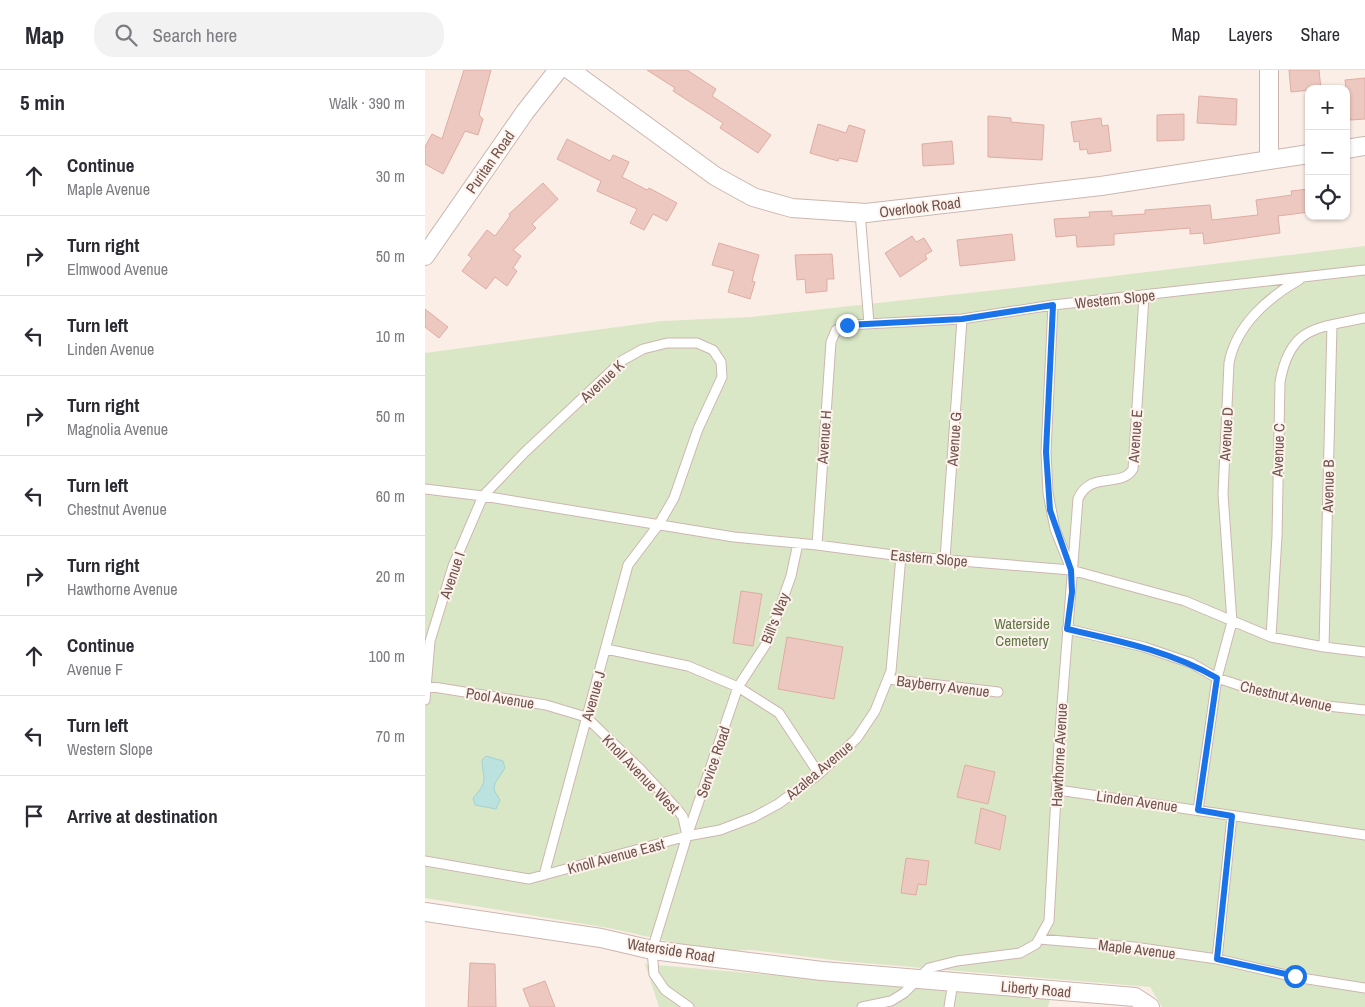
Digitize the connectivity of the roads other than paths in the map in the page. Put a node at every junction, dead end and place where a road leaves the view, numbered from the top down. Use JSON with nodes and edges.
{"nodes":[{"id":1,"x":558,"y":70,"type":"edge"},
{"id":2,"x":570,"y":70,"type":"edge"},
{"id":3,"x":1269,"y":70,"type":"edge"},
{"id":4,"x":1365,"y":146,"type":"edge"},
{"id":5,"x":1350,"y":148,"type":"edge"},
{"id":6,"x":1305,"y":155,"type":"edge"},
{"id":7,"x":1269,"y":160,"type":"junction"},
{"id":8,"x":859,"y":212,"type":"junction"},
{"id":9,"x":425,"y":256,"type":"edge"},
{"id":10,"x":1365,"y":270,"type":"edge"},
{"id":11,"x":1304,"y":278,"type":"junction"},
{"id":12,"x":1144,"y":296,"type":"junction"},
{"id":13,"x":1053,"y":305,"type":"junction"},
{"id":14,"x":1365,"y":318,"type":"edge"},
{"id":15,"x":962,"y":319,"type":"junction"},
{"id":16,"x":869,"y":324,"type":"junction"},
{"id":17,"x":1332,"y":325,"type":"junction"},
{"id":18,"x":836,"y":330,"type":"joint"},
{"id":19,"x":425,"y":489,"type":"edge"},
{"id":20,"x":483,"y":496,"type":"junction"},
{"id":21,"x":659,"y":524,"type":"junction"},
{"id":22,"x":797,"y":543,"type":"junction"},
{"id":23,"x":817,"y":544,"type":"junction"},
{"id":24,"x":901,"y":556,"type":"junction"},
{"id":25,"x":945,"y":560,"type":"junction"},
{"id":26,"x":1071,"y":570,"type":"junction"},
{"id":27,"x":1232,"y":622,"type":"junction"},
{"id":28,"x":1067,"y":629,"type":"junction"},
{"id":29,"x":1271,"y":637,"type":"junction"},
{"id":30,"x":1324,"y":647,"type":"junction"},
{"id":31,"x":606,"y":649,"type":"junction"},
{"id":32,"x":1365,"y":652,"type":"edge"},
{"id":33,"x":1217,"y":678,"type":"junction"},
{"id":34,"x":888,"y":679,"type":"junction"},
{"id":35,"x":427,"y":686,"type":"junction"},
{"id":36,"x":739,"y":687,"type":"junction"},
{"id":37,"x":998,"y":692,"type":"dead end"},
{"id":38,"x":425,"y":700,"type":"edge"},
{"id":39,"x":1365,"y":710,"type":"edge"},
{"id":40,"x":586,"y":718,"type":"junction"},
{"id":41,"x":819,"y":774,"type":"junction"},
{"id":42,"x":1057,"y":790,"type":"junction"},
{"id":43,"x":1198,"y":810,"type":"junction"},
{"id":44,"x":1232,"y":816,"type":"junction"},
{"id":45,"x":1365,"y":835,"type":"edge"},
{"id":46,"x":687,"y":836,"type":"junction"},
{"id":47,"x":425,"y":861,"type":"edge"},
{"id":48,"x":544,"y":875,"type":"junction"},
{"id":49,"x":425,"y":912,"type":"edge"},
{"id":50,"x":1039,"y":939,"type":"junction"},
{"id":51,"x":652,"y":950,"type":"junction"},
{"id":52,"x":1217,"y":959,"type":"junction"},
{"id":53,"x":919,"y":979,"type":"junction"},
{"id":54,"x":953,"y":982,"type":"junction"},
{"id":55,"x":1365,"y":988,"type":"edge"},
{"id":56,"x":689,"y":1007,"type":"edge"},
{"id":57,"x":862,"y":1007,"type":"edge"},
{"id":58,"x":949,"y":1007,"type":"edge"},
{"id":59,"x":1150,"y":1007,"type":"edge"}],
"edges":[{"from":1,"to":9,"type":"street","name":"Puritan Road"},
{"from":2,"to":8,"type":"street","name":"Overlook Road"},
{"from":3,"to":7,"type":"street"},
{"from":4,"to":5,"type":"street"},
{"from":6,"to":7,"type":"street","name":"Overlook Road"},
{"from":7,"to":8,"type":"street","name":"Overlook Road"},
{"from":8,"to":16,"type":"lane"},
{"from":10,"to":11,"type":"lane","name":"Western Slope"},
{"from":11,"to":12,"type":"lane","name":"Western Slope"},
{"from":11,"to":27,"type":"lane","name":"Avenue D"},
{"from":12,"to":13,"type":"lane","name":"Western Slope"},
{"from":12,"to":26,"type":"lane","name":"Avenue E"},
{"from":13,"to":15,"type":"lane","name":"Western Slope"},
{"from":13,"to":26,"type":"lane"},
{"from":14,"to":17,"type":"lane","name":"Avenue C"},
{"from":15,"to":16,"type":"lane","name":"Western Slope"},
{"from":15,"to":25,"type":"lane","name":"Avenue G"},
{"from":16,"to":18,"type":"lane","name":"Western Slope"},
{"from":17,"to":29,"type":"lane","name":"Avenue C"},
{"from":17,"to":30,"type":"lane","name":"Avenue B"},
{"from":18,"to":23,"type":"lane","name":"Avenue H"},
{"from":19,"to":20,"type":"lane"},
{"from":20,"to":21,"type":"lane","name":"Eastern Slope"},
{"from":20,"to":21,"type":"lane","name":"Avenue K"},
{"from":20,"to":35,"type":"lane","name":"Avenue I"},
{"from":21,"to":22,"type":"lane","name":"Eastern Slope"},
{"from":21,"to":31,"type":"lane","name":"Avenue J"},
{"from":22,"to":23,"type":"lane","name":"Eastern Slope"},
{"from":22,"to":36,"type":"lane","name":"Bill's Way"},
{"from":23,"to":24,"type":"lane","name":"Eastern Slope"},
{"from":24,"to":25,"type":"lane","name":"Eastern Slope"},
{"from":24,"to":34,"type":"lane","name":"Azalea Avenue"},
{"from":25,"to":26,"type":"lane","name":"Eastern Slope"},
{"from":26,"to":27,"type":"lane","name":"Eastern Slope"},
{"from":26,"to":28,"type":"lane","name":"Hawthorne Avenue"},
{"from":27,"to":29,"type":"lane","name":"Eastern Slope"},
{"from":27,"to":33,"type":"lane","name":"Avenue D"},
{"from":28,"to":33,"type":"lane","name":"Chestnut Avenue"},
{"from":28,"to":42,"type":"lane","name":"Hawthorne Avenue"},
{"from":29,"to":30,"type":"lane","name":"Eastern Slope"},
{"from":30,"to":32,"type":"lane","name":"Eastern Slope"},
{"from":31,"to":36,"type":"lane"},
{"from":31,"to":40,"type":"lane","name":"Avenue J"},
{"from":33,"to":39,"type":"lane","name":"Chestnut Avenue"},
{"from":33,"to":43,"type":"lane","name":"Avenue D"},
{"from":34,"to":37,"type":"lane","name":"Bayberry Avenue"},
{"from":34,"to":41,"type":"lane","name":"Azalea Avenue"},
{"from":35,"to":38,"type":"lane"},
{"from":35,"to":40,"type":"lane","name":"Pool Avenue"},
{"from":36,"to":41,"type":"lane"},
{"from":36,"to":46,"type":"lane","name":"Service Road"},
{"from":40,"to":46,"type":"lane","name":"Knoll Avenue West"},
{"from":40,"to":48,"type":"lane","name":"Avenue J"},
{"from":41,"to":46,"type":"lane","name":"Azalea Avenue"},
{"from":42,"to":43,"type":"lane","name":"Linden Avenue"},
{"from":42,"to":50,"type":"lane","name":"Hawthorne Avenue"},
{"from":43,"to":44,"type":"lane","name":"Linden Avenue"},
{"from":44,"to":45,"type":"lane","name":"Linden Avenue"},
{"from":44,"to":52,"type":"lane"},
{"from":46,"to":48,"type":"lane","name":"Knoll Avenue East"},
{"from":46,"to":51,"type":"lane","name":"Service Road"},
{"from":47,"to":48,"type":"lane"},
{"from":49,"to":51,"type":"street","name":"Waterside Road"},
{"from":50,"to":52,"type":"lane","name":"Maple Avenue"},
{"from":50,"to":53,"type":"lane"},
{"from":51,"to":53,"type":"street","name":"Waterside Road"},
{"from":51,"to":56,"type":"lane"},
{"from":52,"to":55,"type":"lane","name":"Maple Avenue"},
{"from":53,"to":54,"type":"street","name":"Liberty Road"},
{"from":53,"to":57,"type":"lane"},
{"from":54,"to":58,"type":"lane"},
{"from":54,"to":59,"type":"street","name":"Liberty Road"}]}
